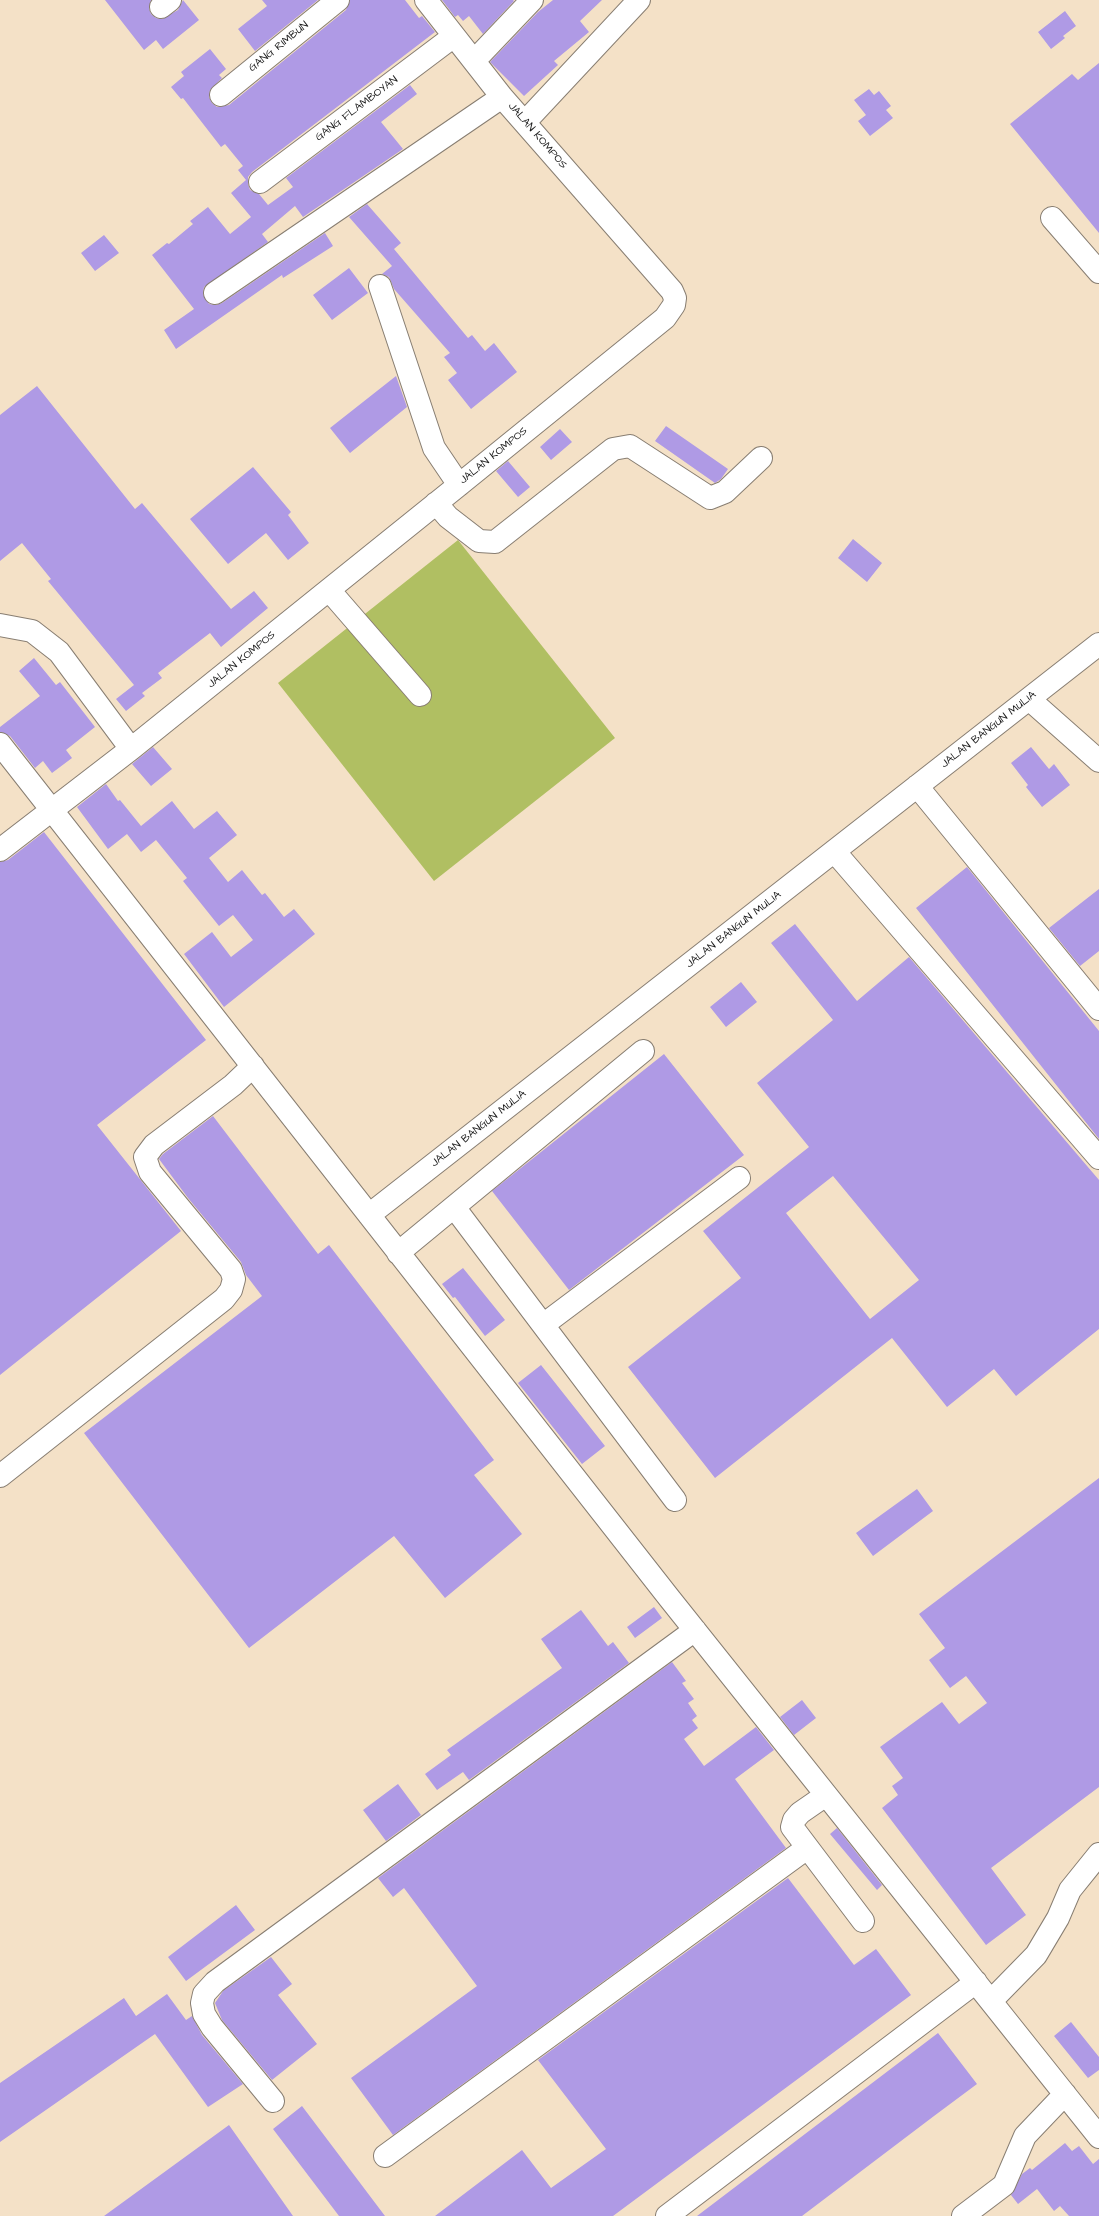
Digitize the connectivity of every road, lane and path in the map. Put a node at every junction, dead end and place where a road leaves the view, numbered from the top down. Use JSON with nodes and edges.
{"nodes":[{"id":1,"x":338,"y":0,"type":"edge"},
{"id":2,"x":426,"y":0,"type":"edge"},
{"id":3,"x":532,"y":0,"type":"edge"},
{"id":4,"x":639,"y":0,"type":"edge"},
{"id":5,"x":454,"y":36,"type":"junction"},
{"id":6,"x":474,"y":61,"type":"junction"},
{"id":7,"x":221,"y":95,"type":"dead end"},
{"id":8,"x":502,"y":96,"type":"junction"},
{"id":9,"x":525,"y":122,"type":"junction"},
{"id":10,"x":260,"y":182,"type":"dead end"},
{"id":11,"x":1052,"y":218,"type":"dead end"},
{"id":12,"x":1099,"y":272,"type":"edge"},
{"id":13,"x":380,"y":286,"type":"dead end"},
{"id":14,"x":215,"y":293,"type":"dead end"},
{"id":15,"x":761,"y":458,"type":"dead end"},
{"id":16,"x":459,"y":485,"type":"junction"},
{"id":17,"x":436,"y":504,"type":"junction"},
{"id":18,"x":329,"y":590,"type":"junction"},
{"id":19,"x":0,"y":624,"type":"edge"},
{"id":20,"x":1099,"y":644,"type":"edge"},
{"id":21,"x":420,"y":695,"type":"dead end"},
{"id":22,"x":1029,"y":699,"type":"junction"},
{"id":23,"x":0,"y":744,"type":"edge"},
{"id":24,"x":131,"y":748,"type":"junction"},
{"id":25,"x":1099,"y":761,"type":"edge"},
{"id":26,"x":917,"y":786,"type":"junction"},
{"id":27,"x":53,"y":810,"type":"junction"},
{"id":28,"x":0,"y":850,"type":"edge"},
{"id":29,"x":834,"y":851,"type":"junction"},
{"id":30,"x":1099,"y":1009,"type":"edge"},
{"id":31,"x":643,"y":1051,"type":"dead end"},
{"id":32,"x":253,"y":1066,"type":"junction"},
{"id":33,"x":1099,"y":1158,"type":"edge"},
{"id":34,"x":739,"y":1178,"type":"dead end"},
{"id":35,"x":454,"y":1207,"type":"junction"},
{"id":36,"x":368,"y":1215,"type":"junction"},
{"id":37,"x":398,"y":1254,"type":"junction"},
{"id":38,"x":543,"y":1325,"type":"junction"},
{"id":39,"x":0,"y":1476,"type":"edge"},
{"id":40,"x":675,"y":1500,"type":"dead end"},
{"id":41,"x":695,"y":1630,"type":"junction"},
{"id":42,"x":826,"y":1795,"type":"junction"},
{"id":43,"x":807,"y":1848,"type":"junction"},
{"id":44,"x":1099,"y":1854,"type":"edge"},
{"id":45,"x":863,"y":1921,"type":"dead end"},
{"id":46,"x":976,"y":1982,"type":"junction"},
{"id":47,"x":991,"y":2002,"type":"junction"},
{"id":48,"x":1065,"y":2094,"type":"junction"},
{"id":49,"x":273,"y":2101,"type":"dead end"},
{"id":50,"x":1096,"y":2128,"type":"edge"},
{"id":51,"x":385,"y":2156,"type":"dead end"},
{"id":52,"x":667,"y":2216,"type":"edge"},
{"id":53,"x":963,"y":2216,"type":"edge"}],
"edges":[{"from":1,"to":7,"type":"street","name":"GANG RIMBUN"},
{"from":2,"to":5,"type":"street","name":"JALAN KOMPOS"},
{"from":3,"to":6,"type":"street"},
{"from":4,"to":9,"type":"street"},
{"from":5,"to":6,"type":"street","name":"JALAN KOMPOS"},
{"from":5,"to":10,"type":"street","name":"GANG FLAMBOYAN"},
{"from":6,"to":8,"type":"street","name":"JALAN KOMPOS"},
{"from":8,"to":9,"type":"street","name":"JALAN KOMPOS"},
{"from":8,"to":14,"type":"street"},
{"from":9,"to":16,"type":"street","name":"JALAN KOMPOS"},
{"from":11,"to":12,"type":"street"},
{"from":13,"to":16,"type":"street"},
{"from":15,"to":17,"type":"street"},
{"from":16,"to":17,"type":"street","name":"JALAN KOMPOS"},
{"from":17,"to":18,"type":"street","name":"JALAN KOMPOS"},
{"from":18,"to":21,"type":"street"},
{"from":18,"to":24,"type":"street","name":"JALAN KOMPOS"},
{"from":19,"to":24,"type":"street"},
{"from":20,"to":22,"type":"street","name":"JALAN BANGUN MULIA"},
{"from":22,"to":25,"type":"street"},
{"from":22,"to":26,"type":"street","name":"JALAN BANGUN MULIA"},
{"from":23,"to":27,"type":"street"},
{"from":24,"to":27,"type":"street","name":"JALAN KOMPOS"},
{"from":26,"to":29,"type":"street","name":"JALAN BANGUN MULIA"},
{"from":26,"to":30,"type":"street"},
{"from":27,"to":28,"type":"street","name":"JALAN KOMPOS"},
{"from":27,"to":32,"type":"street"},
{"from":29,"to":33,"type":"street"},
{"from":29,"to":36,"type":"street","name":"JALAN BANGUN MULIA"},
{"from":31,"to":35,"type":"street"},
{"from":32,"to":36,"type":"street"},
{"from":32,"to":39,"type":"street"},
{"from":34,"to":38,"type":"street"},
{"from":35,"to":37,"type":"street"},
{"from":35,"to":38,"type":"street"},
{"from":36,"to":37,"type":"street"},
{"from":37,"to":41,"type":"street"},
{"from":38,"to":40,"type":"street"},
{"from":41,"to":42,"type":"street"},
{"from":41,"to":49,"type":"street"},
{"from":42,"to":43,"type":"street"},
{"from":42,"to":46,"type":"street"},
{"from":43,"to":45,"type":"street"},
{"from":43,"to":51,"type":"street"},
{"from":44,"to":47,"type":"street"},
{"from":46,"to":47,"type":"street"},
{"from":46,"to":52,"type":"street"},
{"from":47,"to":48,"type":"street"},
{"from":48,"to":50,"type":"street"},
{"from":48,"to":53,"type":"street"}]}
